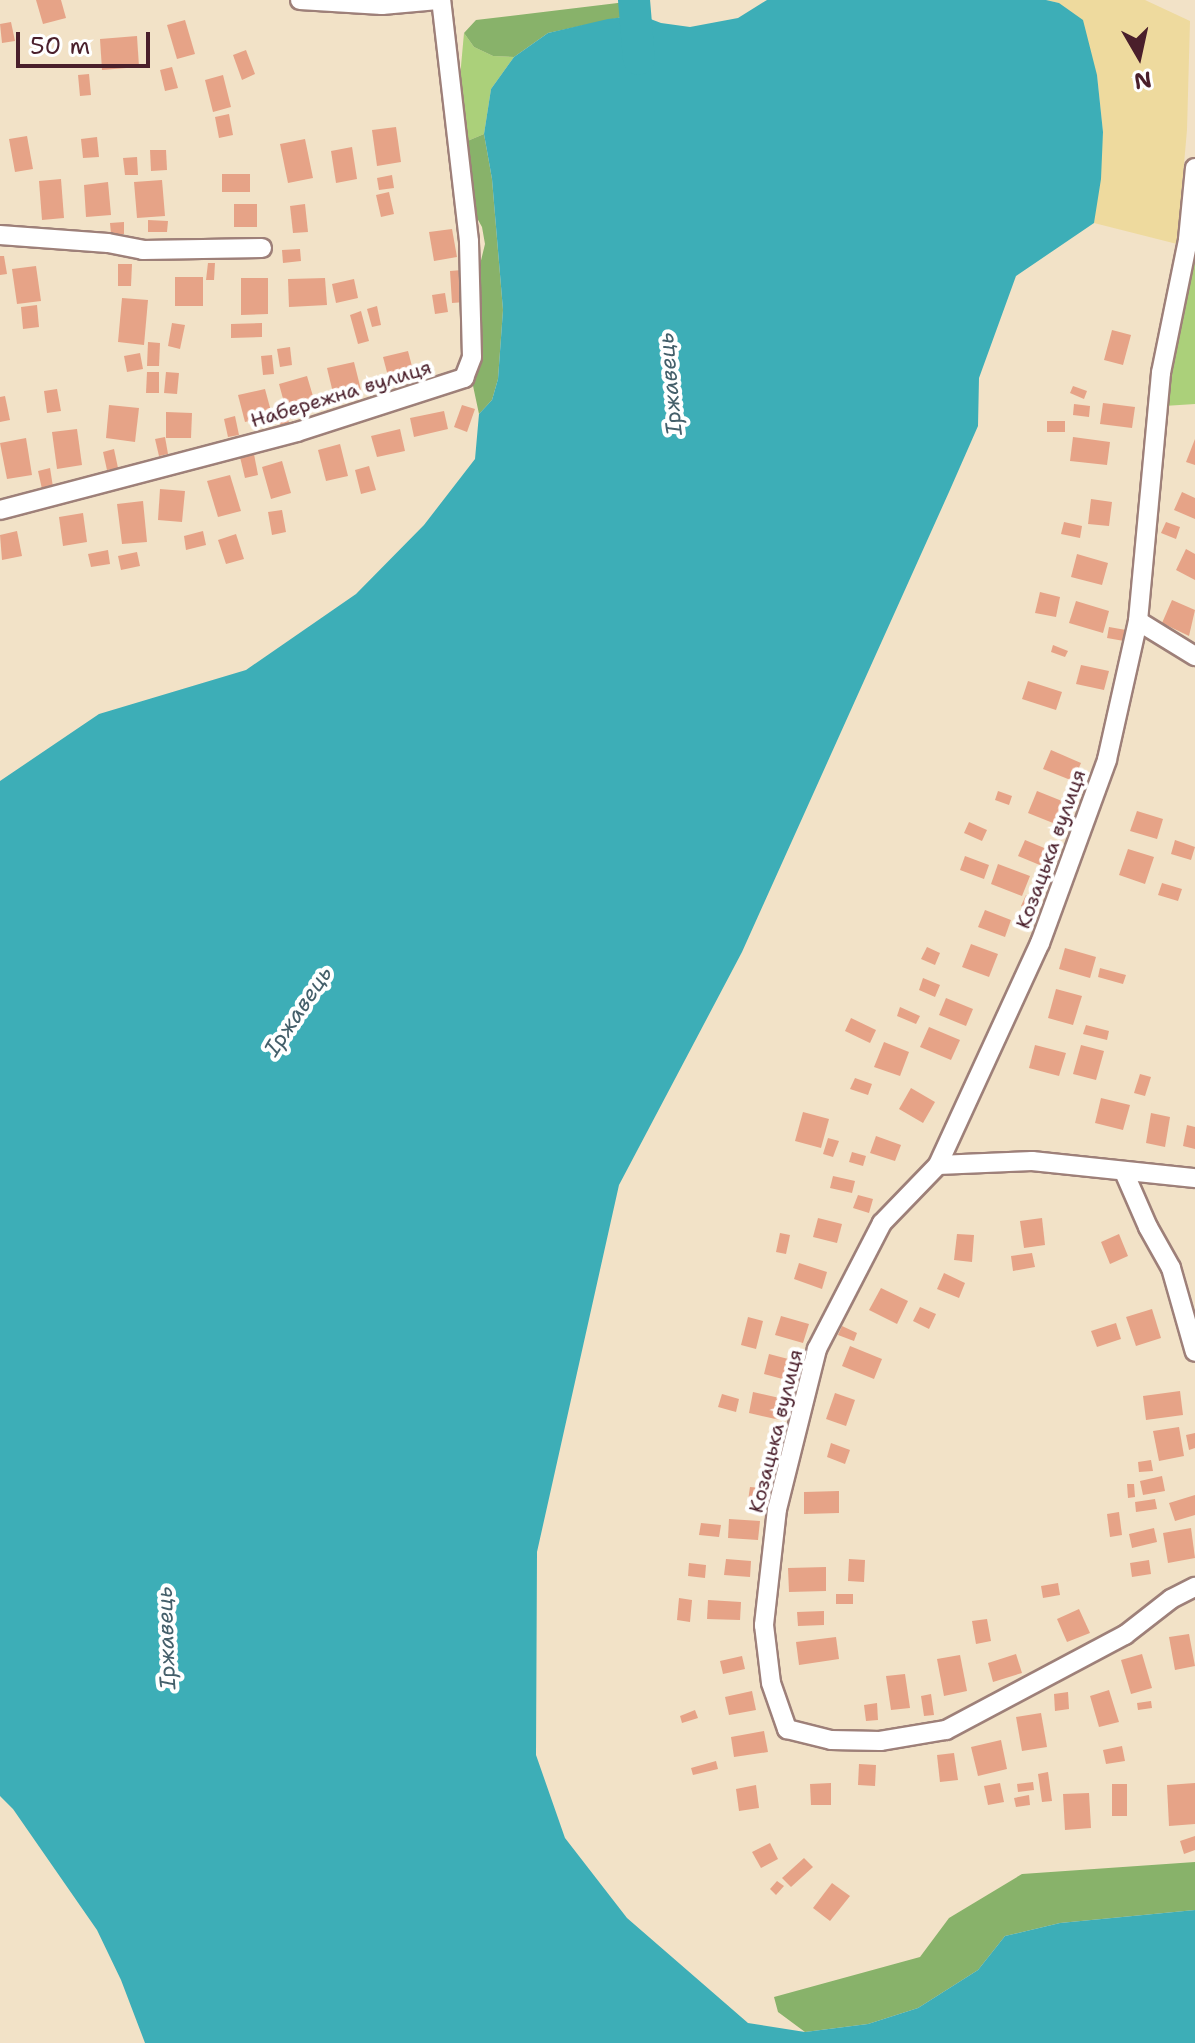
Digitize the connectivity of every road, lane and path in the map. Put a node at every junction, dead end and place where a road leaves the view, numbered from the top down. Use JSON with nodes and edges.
{"nodes":[{"id":1,"x":300,"y":0,"type":"edge"},
{"id":2,"x":439,"y":0,"type":"edge"},
{"id":3,"x":1195,"y":168,"type":"edge"},
{"id":4,"x":0,"y":235,"type":"edge"},
{"id":5,"x":262,"y":248,"type":"dead end"},
{"id":6,"x":0,"y":510,"type":"edge"},
{"id":7,"x":1138,"y":621,"type":"junction"},
{"id":8,"x":1195,"y":656,"type":"edge"},
{"id":9,"x":938,"y":1165,"type":"junction"},
{"id":10,"x":1124,"y":1172,"type":"junction"},
{"id":11,"x":1195,"y":1178,"type":"edge"},
{"id":12,"x":1195,"y":1352,"type":"edge"},
{"id":13,"x":1195,"y":1587,"type":"edge"}],
"edges":[{"from":1,"to":2,"type":"street"},
{"from":2,"to":6,"type":"street","name":"Набережна вулиця"},
{"from":3,"to":7,"type":"street","name":"Козацька вулиця"},
{"from":4,"to":5,"type":"street"},
{"from":7,"to":8,"type":"street"},
{"from":7,"to":9,"type":"street","name":"Козацька вулиця"},
{"from":9,"to":10,"type":"street"},
{"from":9,"to":13,"type":"street","name":"Козацька вулиця"},
{"from":10,"to":11,"type":"street"},
{"from":10,"to":12,"type":"street"}]}
